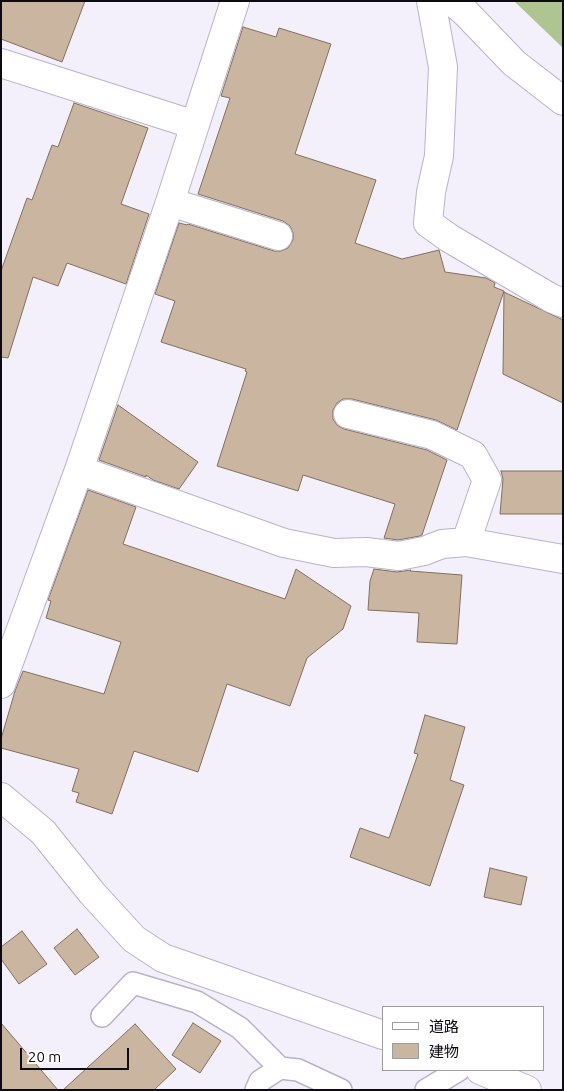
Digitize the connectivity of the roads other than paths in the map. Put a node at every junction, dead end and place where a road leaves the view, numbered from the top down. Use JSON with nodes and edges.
{"nodes":[{"id":1,"x":235,"y":1,"type":"edge"},
{"id":2,"x":431,"y":1,"type":"edge"},
{"id":3,"x":452,"y":1,"type":"edge"},
{"id":4,"x":1,"y":63,"type":"edge"},
{"id":5,"x":563,"y":101,"type":"edge"},
{"id":6,"x":195,"y":125,"type":"junction"},
{"id":7,"x":170,"y":202,"type":"junction"},
{"id":8,"x":278,"y":236,"type":"dead end"},
{"id":9,"x":563,"y":303,"type":"edge"},
{"id":10,"x":348,"y":414,"type":"dead end"},
{"id":11,"x":79,"y":470,"type":"junction"},
{"id":12,"x":466,"y":542,"type":"junction"},
{"id":13,"x":563,"y":559,"type":"edge"},
{"id":14,"x":1,"y":684,"type":"edge"},
{"id":15,"x":1,"y":798,"type":"edge"},
{"id":16,"x":102,"y":1016,"type":"dead end"},
{"id":17,"x":382,"y":1035,"type":"edge"},
{"id":18,"x":280,"y":1068,"type":"junction"},
{"id":19,"x":457,"y":1071,"type":"edge"},
{"id":20,"x":482,"y":1071,"type":"edge"},
{"id":21,"x":256,"y":1090,"type":"edge"},
{"id":22,"x":341,"y":1090,"type":"edge"},
{"id":23,"x":426,"y":1090,"type":"edge"},
{"id":24,"x":527,"y":1090,"type":"edge"}],
"edges":[{"from":1,"to":6,"type":"street"},
{"from":2,"to":9,"type":"street"},
{"from":3,"to":5,"type":"street"},
{"from":4,"to":6,"type":"street"},
{"from":6,"to":7,"type":"street"},
{"from":7,"to":8,"type":"street"},
{"from":7,"to":11,"type":"street"},
{"from":10,"to":12,"type":"street"},
{"from":11,"to":12,"type":"street"},
{"from":11,"to":14,"type":"street"},
{"from":12,"to":13,"type":"street"},
{"from":15,"to":17,"type":"street"},
{"from":16,"to":18,"type":"lane"},
{"from":18,"to":21,"type":"lane"},
{"from":18,"to":22,"type":"lane"},
{"from":19,"to":23,"type":"lane"},
{"from":20,"to":24,"type":"street"}]}
